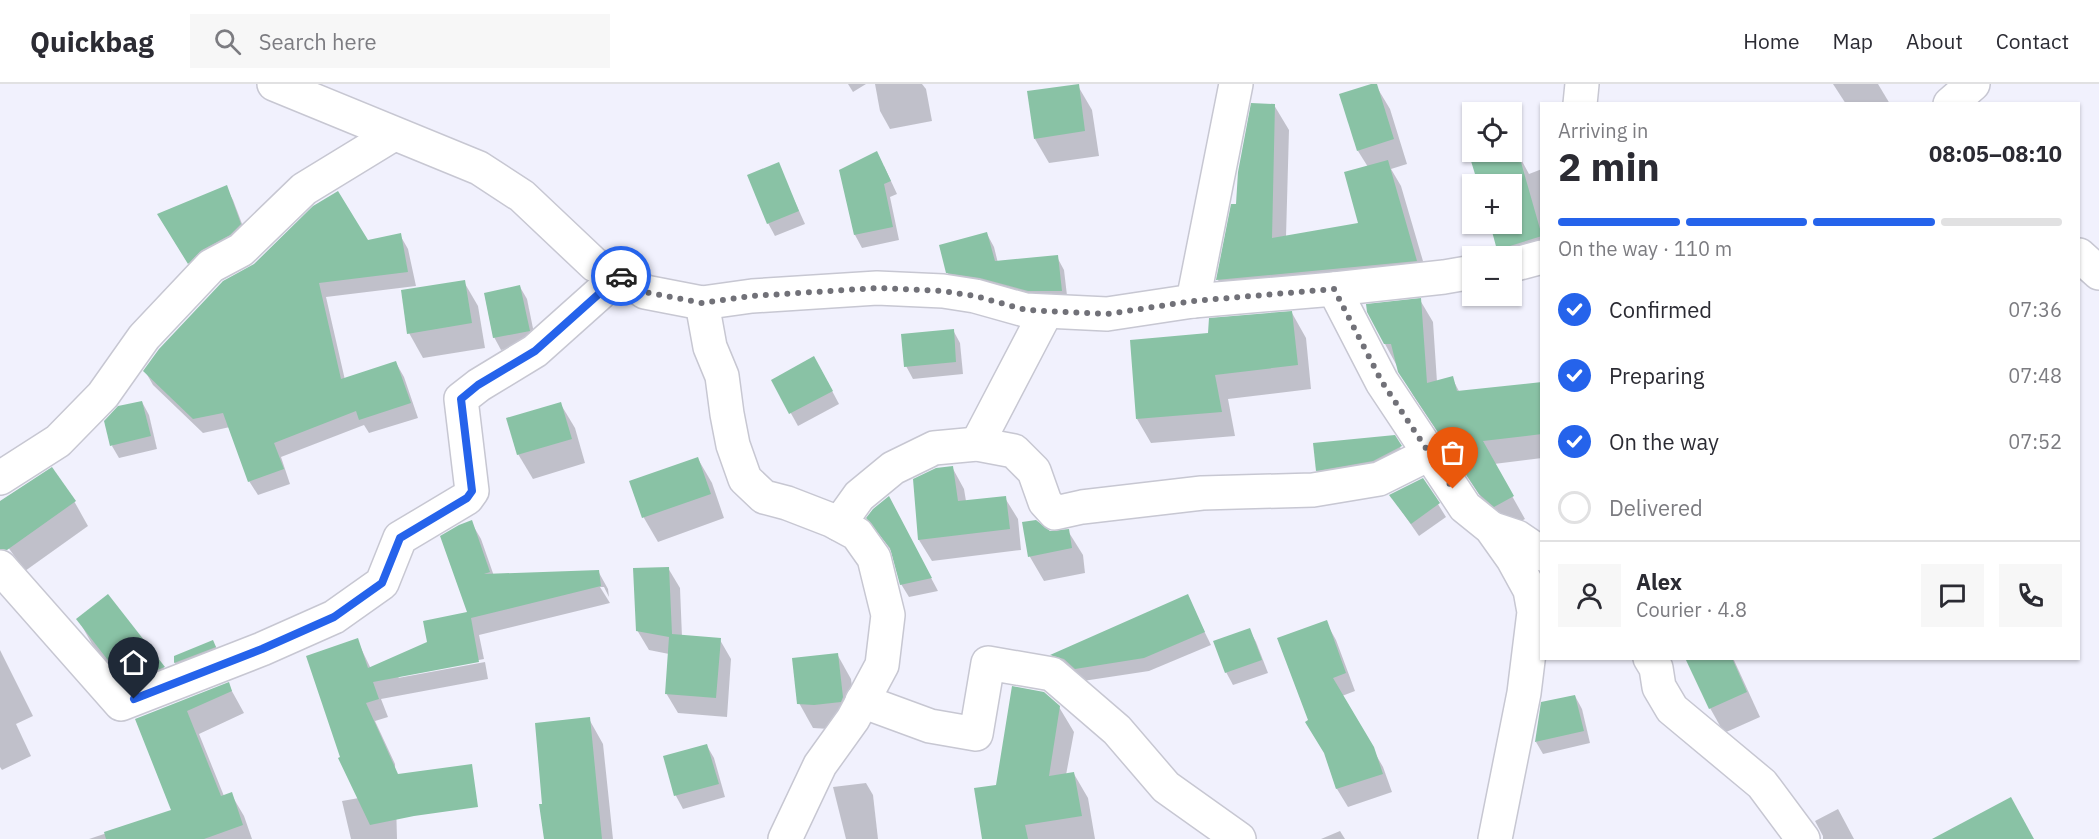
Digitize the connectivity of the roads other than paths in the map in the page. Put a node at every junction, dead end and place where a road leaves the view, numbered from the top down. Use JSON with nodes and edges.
{"nodes":[{"id":1,"x":274,"y":84,"type":"edge"},
{"id":2,"x":1236,"y":84,"type":"edge"},
{"id":3,"x":1582,"y":84,"type":"edge"},
{"id":4,"x":1580,"y":102,"type":"edge"},
{"id":5,"x":394,"y":134,"type":"junction"},
{"id":6,"x":2080,"y":256,"type":"edge"},
{"id":7,"x":1540,"y":258,"type":"edge"},
{"id":8,"x":1522,"y":262,"type":"edge"},
{"id":9,"x":2099,"y":273,"type":"edge"},
{"id":10,"x":1462,"y":274,"type":"edge"},
{"id":11,"x":620,"y":275,"type":"junction"},
{"id":12,"x":1334,"y":289,"type":"junction"},
{"id":13,"x":1193,"y":301,"type":"junction"},
{"id":14,"x":702,"y":303,"type":"junction"},
{"id":15,"x":1046,"y":312,"type":"junction"},
{"id":16,"x":977,"y":444,"type":"junction"},
{"id":17,"x":1430,"y":454,"type":"junction"},
{"id":18,"x":0,"y":478,"type":"edge"},
{"id":19,"x":839,"y":524,"type":"junction"},
{"id":20,"x":1491,"y":528,"type":"junction"},
{"id":21,"x":1540,"y":553,"type":"edge"},
{"id":22,"x":0,"y":567,"type":"edge"},
{"id":23,"x":1651,"y":660,"type":"edge"},
{"id":24,"x":862,"y":701,"type":"junction"},
{"id":25,"x":784,"y":839,"type":"edge"},
{"id":26,"x":1239,"y":839,"type":"edge"},
{"id":27,"x":1495,"y":839,"type":"edge"},
{"id":28,"x":1803,"y":839,"type":"edge"}],
"edges":[{"from":1,"to":5,"type":"street"},
{"from":2,"to":13,"type":"street"},
{"from":3,"to":4,"type":"street"},
{"from":5,"to":11,"type":"street"},
{"from":5,"to":18,"type":"street"},
{"from":6,"to":9,"type":"street"},
{"from":7,"to":8,"type":"street"},
{"from":10,"to":12,"type":"street"},
{"from":11,"to":14,"type":"street"},
{"from":11,"to":22,"type":"street"},
{"from":12,"to":13,"type":"street"},
{"from":12,"to":17,"type":"street"},
{"from":13,"to":15,"type":"street"},
{"from":14,"to":15,"type":"street"},
{"from":14,"to":19,"type":"street"},
{"from":15,"to":16,"type":"street"},
{"from":16,"to":17,"type":"street"},
{"from":16,"to":19,"type":"street"},
{"from":17,"to":20,"type":"street"},
{"from":19,"to":24,"type":"street"},
{"from":20,"to":21,"type":"street"},
{"from":20,"to":27,"type":"street"},
{"from":23,"to":28,"type":"street"},
{"from":24,"to":25,"type":"street"},
{"from":24,"to":26,"type":"street"}]}
